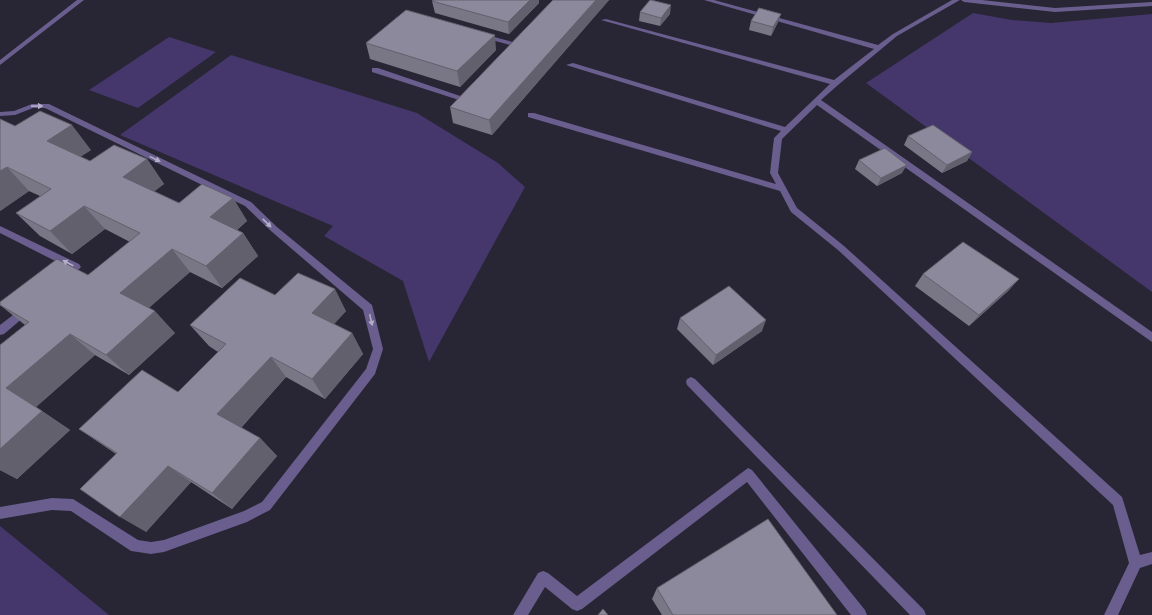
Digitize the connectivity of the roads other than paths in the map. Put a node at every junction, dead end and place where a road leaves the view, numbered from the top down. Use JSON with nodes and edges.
{"nodes":[{"id":1,"x":81,"y":0,"type":"edge"},
{"id":2,"x":707,"y":0,"type":"edge"},
{"id":3,"x":957,"y":0,"type":"edge"},
{"id":4,"x":964,"y":0,"type":"edge"},
{"id":5,"x":1152,"y":4,"type":"edge"},
{"id":6,"x":604,"y":20,"type":"dead end"},
{"id":7,"x":476,"y":34,"type":"edge"},
{"id":8,"x":514,"y":44,"type":"edge"},
{"id":9,"x":879,"y":48,"type":"junction"},
{"id":10,"x":0,"y":63,"type":"edge"},
{"id":11,"x":570,"y":65,"type":"dead end"},
{"id":12,"x":375,"y":70,"type":"dead end"},
{"id":13,"x":835,"y":83,"type":"junction"},
{"id":14,"x":817,"y":101,"type":"junction"},
{"id":15,"x":453,"y":105,"type":"edge"},
{"id":16,"x":0,"y":114,"type":"edge"},
{"id":17,"x":531,"y":115,"type":"dead end"},
{"id":18,"x":786,"y":130,"type":"junction"},
{"id":19,"x":782,"y":189,"type":"junction"},
{"id":20,"x":0,"y":229,"type":"edge"},
{"id":21,"x":59,"y":282,"type":"edge"},
{"id":22,"x":35,"y":302,"type":"edge"},
{"id":23,"x":0,"y":331,"type":"edge"},
{"id":24,"x":1152,"y":338,"type":"edge"},
{"id":25,"x":691,"y":382,"type":"dead end"},
{"id":26,"x":0,"y":512,"type":"edge"},
{"id":27,"x":1152,"y":558,"type":"edge"},
{"id":28,"x":1136,"y":563,"type":"junction"},
{"id":29,"x":520,"y":615,"type":"edge"},
{"id":30,"x":860,"y":615,"type":"edge"},
{"id":31,"x":919,"y":615,"type":"edge"},
{"id":32,"x":1111,"y":615,"type":"edge"}],
"edges":[{"from":1,"to":10,"type":"street"},
{"from":2,"to":9,"type":"street"},
{"from":3,"to":9,"type":"street"},
{"from":4,"to":5,"type":"street"},
{"from":6,"to":13,"type":"street"},
{"from":7,"to":8,"type":"street"},
{"from":9,"to":13,"type":"street"},
{"from":11,"to":18,"type":"street"},
{"from":12,"to":15,"type":"street"},
{"from":13,"to":14,"type":"street"},
{"from":14,"to":18,"type":"street"},
{"from":14,"to":24,"type":"street"},
{"from":16,"to":26,"type":"street","one_way":true},
{"from":17,"to":19,"type":"street"},
{"from":18,"to":19,"type":"street"},
{"from":19,"to":28,"type":"street"},
{"from":21,"to":20,"type":"street","one_way":true},
{"from":22,"to":23,"type":"street"},
{"from":25,"to":31,"type":"street"},
{"from":27,"to":28,"type":"street"},
{"from":28,"to":32,"type":"street"},
{"from":29,"to":30,"type":"street"}]}
